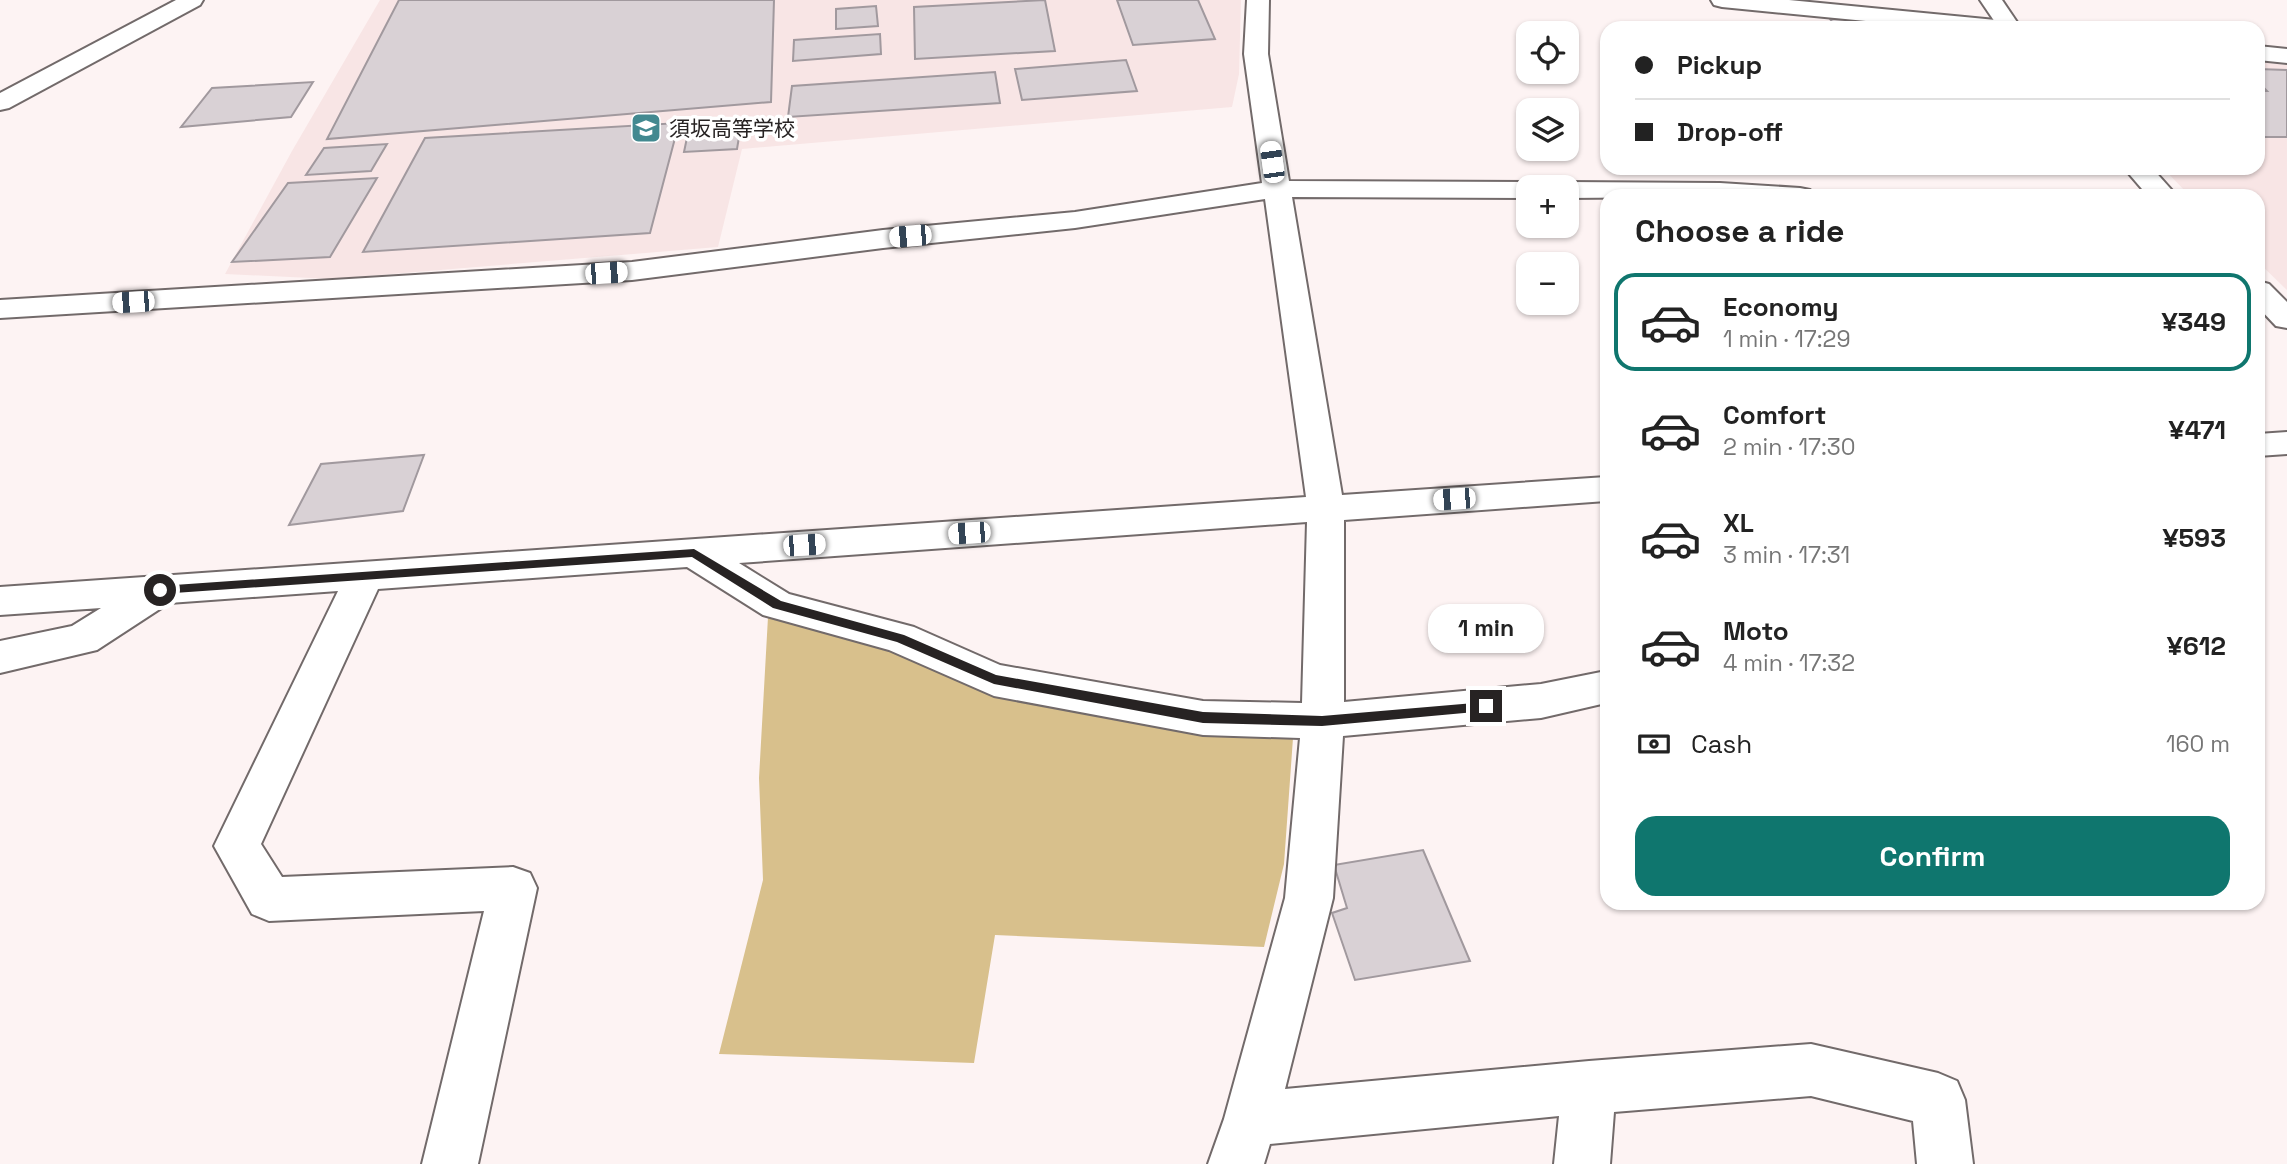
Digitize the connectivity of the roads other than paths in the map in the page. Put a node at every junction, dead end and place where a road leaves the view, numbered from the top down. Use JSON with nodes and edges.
{"nodes":[{"id":1,"x":192,"y":0,"type":"edge"},
{"id":2,"x":1258,"y":0,"type":"edge"},
{"id":3,"x":1722,"y":0,"type":"edge"},
{"id":4,"x":1991,"y":0,"type":"edge"},
{"id":5,"x":1936,"y":21,"type":"edge"},
{"id":6,"x":2004,"y":21,"type":"edge"},
{"id":7,"x":2265,"y":54,"type":"edge"},
{"id":8,"x":2287,"y":56,"type":"edge"},
{"id":9,"x":0,"y":103,"type":"edge"},
{"id":10,"x":2143,"y":175,"type":"edge"},
{"id":11,"x":1277,"y":189,"type":"junction"},
{"id":12,"x":2156,"y":189,"type":"edge"},
{"id":13,"x":1516,"y":190,"type":"edge"},
{"id":14,"x":1579,"y":190,"type":"edge"},
{"id":15,"x":1600,"y":190,"type":"edge"},
{"id":16,"x":2265,"y":297,"type":"edge"},
{"id":17,"x":0,"y":309,"type":"edge"},
{"id":18,"x":2287,"y":319,"type":"edge"},
{"id":19,"x":1600,"y":489,"type":"edge"},
{"id":20,"x":1326,"y":508,"type":"junction"},
{"id":21,"x":694,"y":553,"type":"junction"},
{"id":22,"x":365,"y":576,"type":"junction"},
{"id":23,"x":160,"y":590,"type":"junction"},
{"id":24,"x":0,"y":601,"type":"edge"},
{"id":25,"x":0,"y":657,"type":"edge"},
{"id":26,"x":1600,"y":688,"type":"edge"},
{"id":27,"x":1322,"y":721,"type":"junction"},
{"id":28,"x":1589,"y":1087,"type":"junction"},
{"id":29,"x":1243,"y":1142,"type":"edge"},
{"id":30,"x":450,"y":1164,"type":"edge"},
{"id":31,"x":1582,"y":1164,"type":"edge"},
{"id":32,"x":1945,"y":1164,"type":"edge"}],
"edges":[{"from":1,"to":9,"type":"street"},
{"from":2,"to":11,"type":"street"},
{"from":3,"to":5,"type":"street"},
{"from":4,"to":6,"type":"street"},
{"from":7,"to":8,"type":"street"},
{"from":10,"to":12,"type":"street"},
{"from":11,"to":13,"type":"street"},
{"from":11,"to":17,"type":"street"},
{"from":11,"to":20,"type":"street"},
{"from":14,"to":15,"type":"street"},
{"from":16,"to":18,"type":"street"},
{"from":19,"to":20,"type":"street"},
{"from":20,"to":21,"type":"street"},
{"from":20,"to":27,"type":"street"},
{"from":21,"to":22,"type":"street"},
{"from":21,"to":27,"type":"street"},
{"from":22,"to":23,"type":"street"},
{"from":22,"to":30,"type":"street"},
{"from":23,"to":24,"type":"street"},
{"from":23,"to":25,"type":"street"},
{"from":26,"to":27,"type":"street"},
{"from":27,"to":29,"type":"street"},
{"from":28,"to":29,"type":"street"},
{"from":28,"to":31,"type":"street"},
{"from":28,"to":32,"type":"street"}]}
